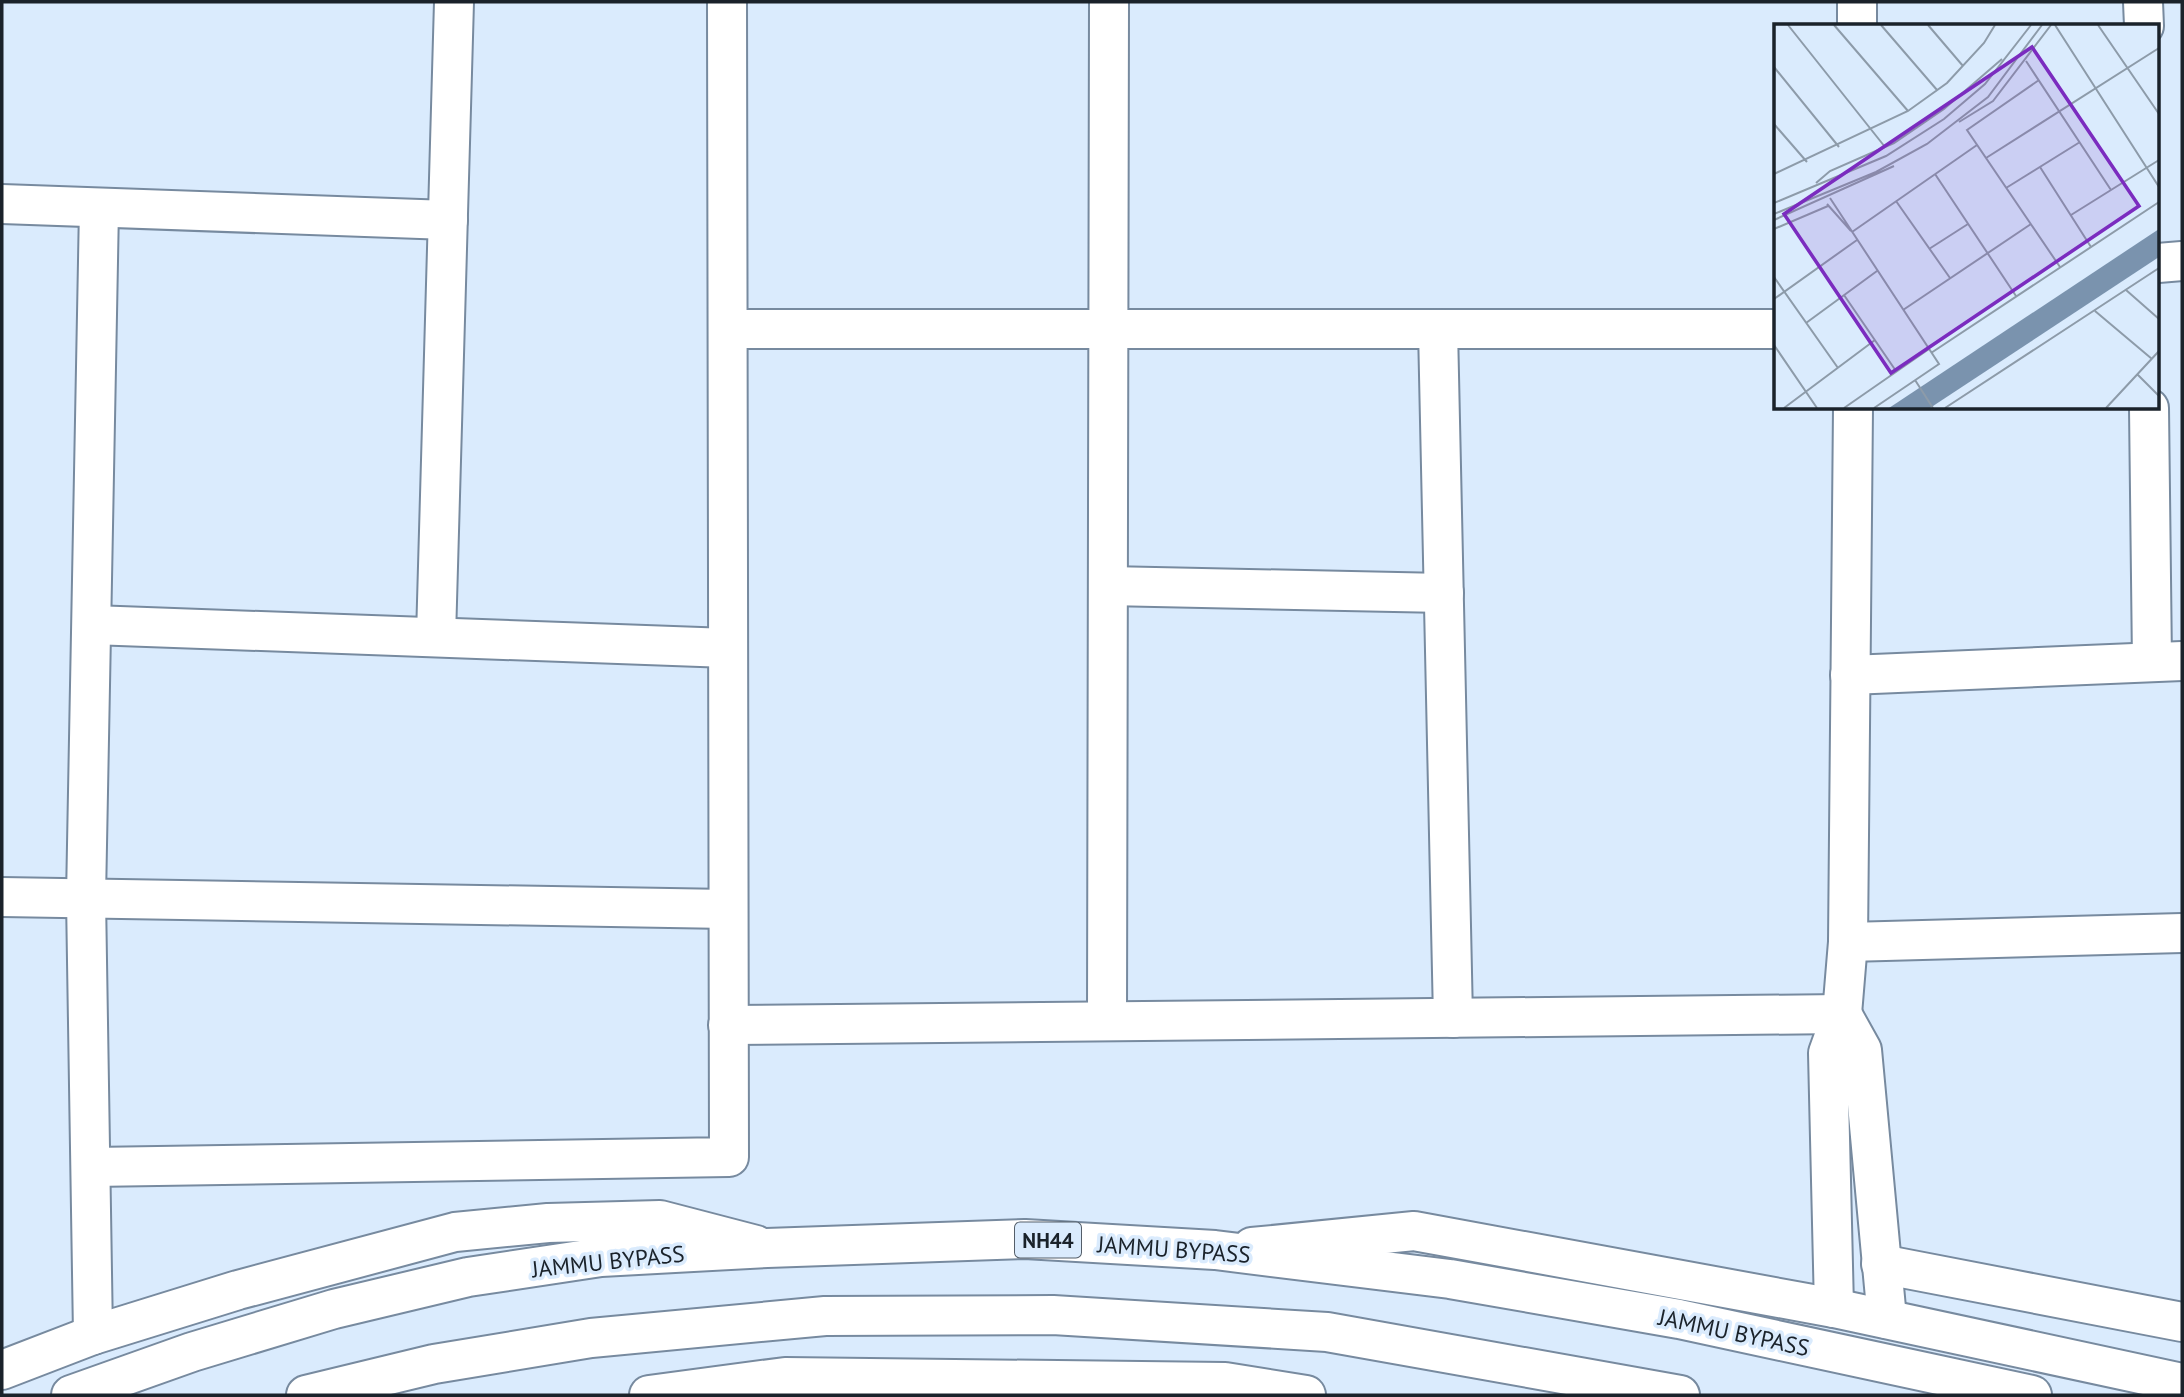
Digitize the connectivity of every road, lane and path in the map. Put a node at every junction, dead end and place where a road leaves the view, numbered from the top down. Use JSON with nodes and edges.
{"nodes":[{"id":1,"x":454,"y":2,"type":"edge"},
{"id":2,"x":727,"y":2,"type":"edge"},
{"id":3,"x":1109,"y":2,"type":"edge"},
{"id":4,"x":1857,"y":2,"type":"edge"},
{"id":5,"x":2143,"y":2,"type":"edge"},
{"id":6,"x":1857,"y":24,"type":"edge"},
{"id":7,"x":2144,"y":24,"type":"edge"},
{"id":8,"x":2,"y":204,"type":"edge"},
{"id":9,"x":99,"y":208,"type":"junction"},
{"id":10,"x":448,"y":220,"type":"junction"},
{"id":11,"x":2182,"y":261,"type":"edge"},
{"id":12,"x":2160,"y":263,"type":"edge"},
{"id":13,"x":728,"y":329,"type":"junction"},
{"id":14,"x":1108,"y":329,"type":"junction"},
{"id":15,"x":1438,"y":329,"type":"junction"},
{"id":16,"x":1774,"y":329,"type":"edge"},
{"id":17,"x":1853,"y":410,"type":"edge"},
{"id":18,"x":2148,"y":410,"type":"edge"},
{"id":19,"x":1108,"y":586,"type":"junction"},
{"id":20,"x":1444,"y":593,"type":"junction"},
{"id":21,"x":92,"y":625,"type":"junction"},
{"id":22,"x":436,"y":638,"type":"junction"},
{"id":23,"x":728,"y":648,"type":"junction"},
{"id":24,"x":2167,"y":661,"type":"edge"},
{"id":25,"x":1850,"y":675,"type":"junction"},
{"id":26,"x":2,"y":897,"type":"edge"},
{"id":27,"x":86,"y":898,"type":"junction"},
{"id":28,"x":728,"y":909,"type":"junction"},
{"id":29,"x":2182,"y":933,"type":"edge"},
{"id":30,"x":1848,"y":942,"type":"junction"},
{"id":31,"x":1842,"y":1014,"type":"junction"},
{"id":32,"x":1453,"y":1018,"type":"junction"},
{"id":33,"x":1107,"y":1021,"type":"junction"},
{"id":34,"x":728,"y":1025,"type":"junction"},
{"id":35,"x":92,"y":1167,"type":"junction"},
{"id":36,"x":767,"y":1248,"type":"junction"},
{"id":37,"x":1215,"y":1250,"type":"junction"},
{"id":38,"x":1881,"y":1264,"type":"junction"},
{"id":39,"x":1834,"y":1308,"type":"junction"},
{"id":40,"x":1886,"y":1319,"type":"junction"},
{"id":41,"x":2182,"y":1322,"type":"edge"},
{"id":42,"x":93,"y":1335,"type":"junction"},
{"id":43,"x":2,"y":1370,"type":"edge"},
{"id":44,"x":2182,"y":1383,"type":"edge"},
{"id":45,"x":1298,"y":1394,"type":"edge"},
{"id":46,"x":71,"y":1395,"type":"edge"},
{"id":47,"x":306,"y":1395,"type":"edge"},
{"id":48,"x":649,"y":1395,"type":"edge"},
{"id":49,"x":1680,"y":1395,"type":"edge"},
{"id":50,"x":2032,"y":1395,"type":"edge"}],
"edges":[{"from":1,"to":10,"type":"main road"},
{"from":2,"to":13,"type":"main road"},
{"from":3,"to":14,"type":"main road"},
{"from":4,"to":6,"type":"main road"},
{"from":5,"to":7,"type":"main road"},
{"from":8,"to":9,"type":"main road"},
{"from":9,"to":10,"type":"main road"},
{"from":9,"to":21,"type":"main road"},
{"from":10,"to":22,"type":"main road"},
{"from":11,"to":12,"type":"main road"},
{"from":13,"to":14,"type":"main road"},
{"from":13,"to":23,"type":"main road"},
{"from":14,"to":15,"type":"main road"},
{"from":14,"to":19,"type":"main road"},
{"from":15,"to":16,"type":"main road"},
{"from":15,"to":20,"type":"main road"},
{"from":17,"to":25,"type":"main road"},
{"from":18,"to":24,"type":"main road"},
{"from":19,"to":20,"type":"main road"},
{"from":19,"to":33,"type":"main road"},
{"from":20,"to":32,"type":"main road"},
{"from":21,"to":22,"type":"main road"},
{"from":21,"to":27,"type":"main road"},
{"from":22,"to":23,"type":"main road"},
{"from":23,"to":28,"type":"main road"},
{"from":24,"to":25,"type":"main road"},
{"from":25,"to":30,"type":"main road"},
{"from":26,"to":27,"type":"main road"},
{"from":27,"to":28,"type":"main road"},
{"from":27,"to":35,"type":"main road"},
{"from":28,"to":34,"type":"main road"},
{"from":29,"to":30,"type":"main road"},
{"from":30,"to":31,"type":"main road"},
{"from":31,"to":32,"type":"main road"},
{"from":31,"to":38,"type":"main road"},
{"from":31,"to":39,"type":"main road"},
{"from":32,"to":33,"type":"main road"},
{"from":33,"to":34,"type":"main road"},
{"from":34,"to":35,"type":"main road"},
{"from":35,"to":42,"type":"main road"},
{"from":36,"to":37,"type":"main road","name":"JAMMU BYPASS","number":"NH44"},
{"from":36,"to":42,"type":"main road"},
{"from":36,"to":46,"type":"main road","name":"JAMMU BYPASS","number":"NH44"},
{"from":37,"to":39,"type":"main road"},
{"from":37,"to":50,"type":"main road","name":"JAMMU BYPASS","number":"NH44"},
{"from":38,"to":40,"type":"main road"},
{"from":38,"to":41,"type":"main road"},
{"from":39,"to":40,"type":"main road"},
{"from":40,"to":44,"type":"main road"},
{"from":42,"to":43,"type":"main road"},
{"from":45,"to":48,"type":"main road"},
{"from":47,"to":49,"type":"main road"}]}
